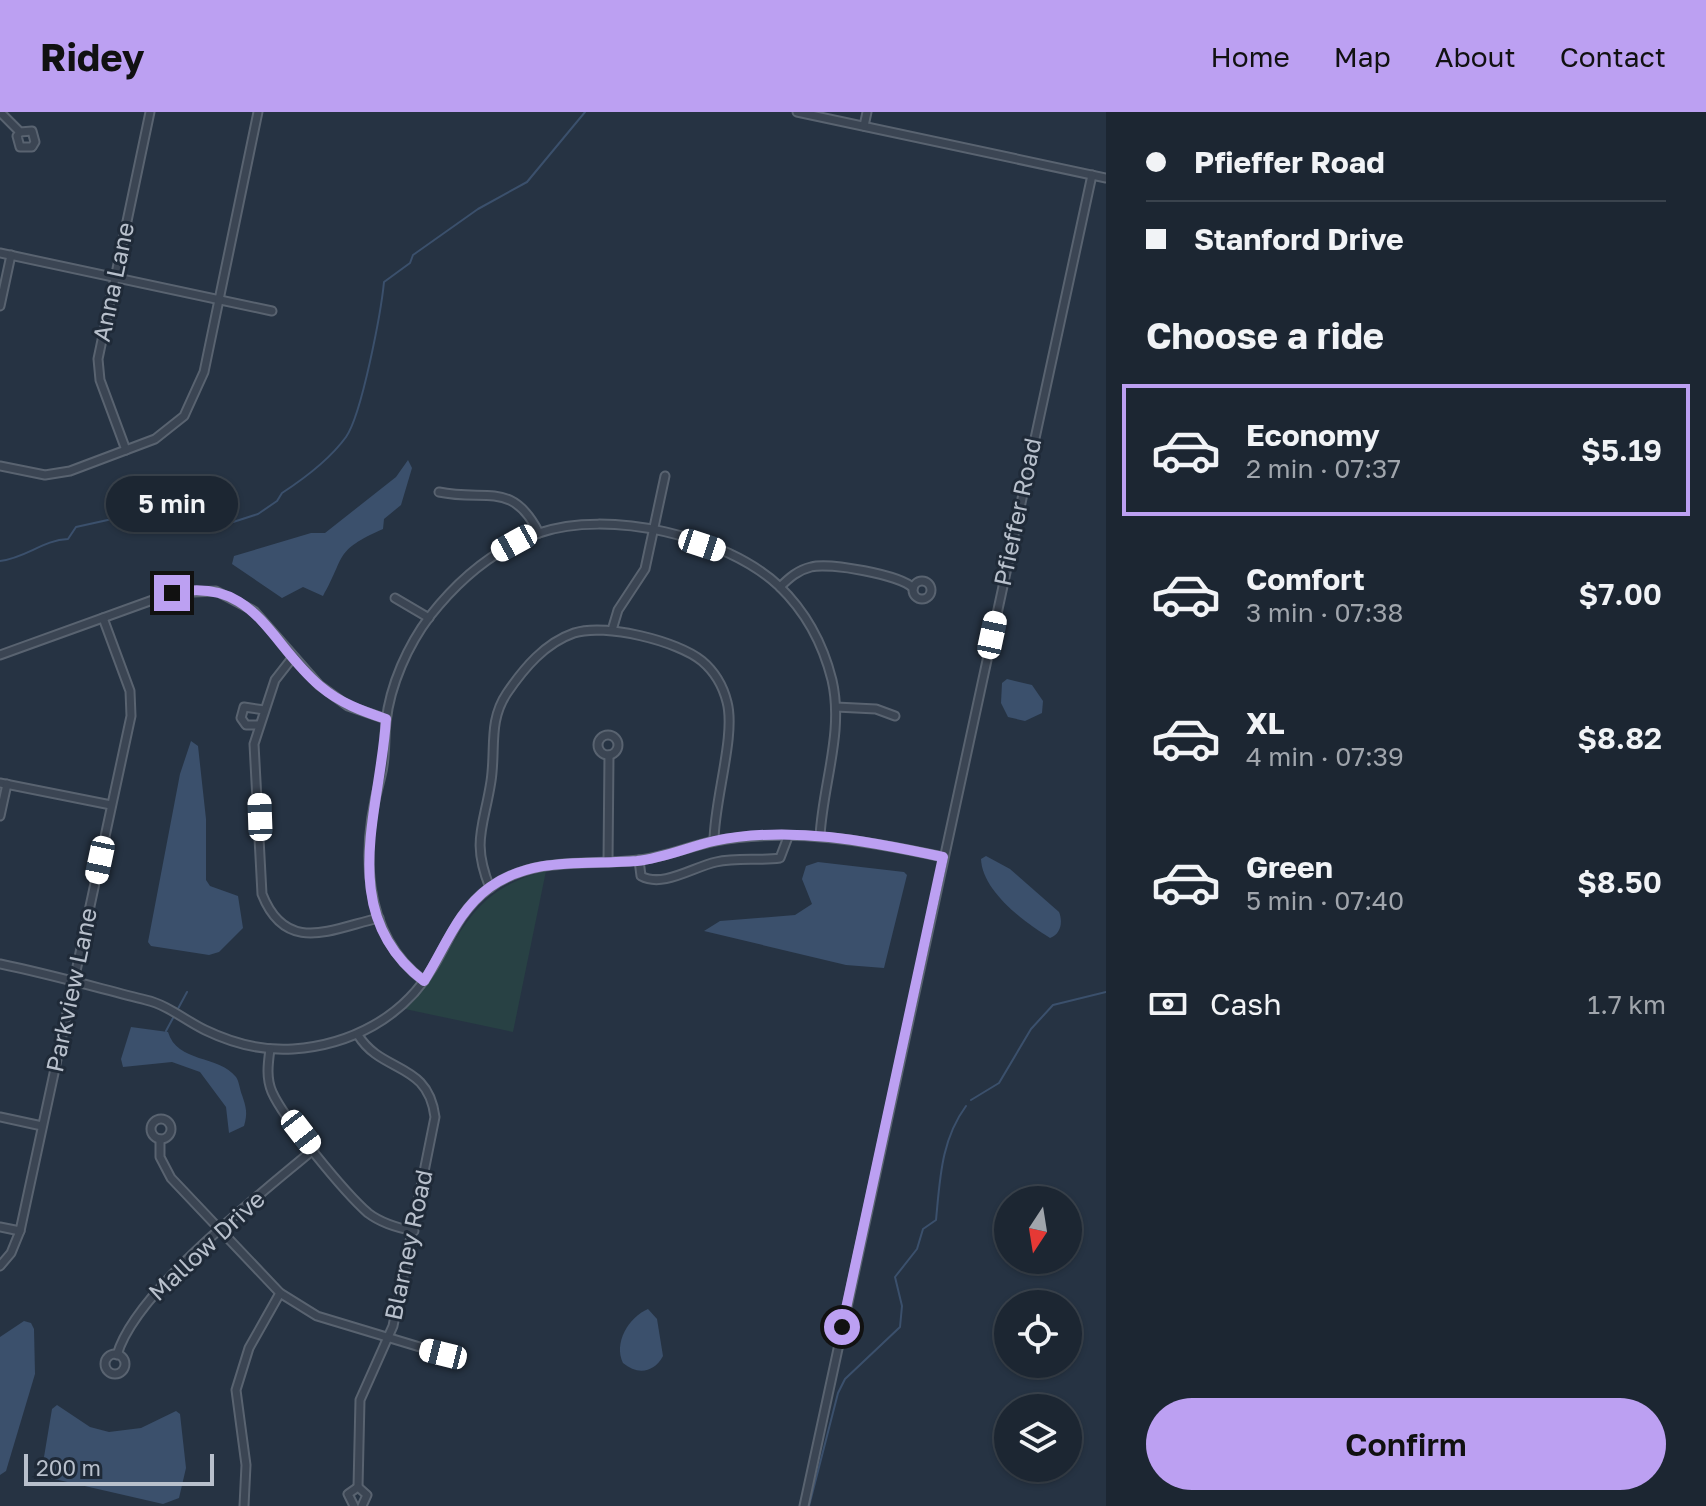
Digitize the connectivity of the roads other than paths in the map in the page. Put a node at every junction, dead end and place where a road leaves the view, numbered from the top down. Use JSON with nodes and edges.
{"nodes":[{"id":1,"x":0,"y":112,"type":"edge"},
{"id":2,"x":150,"y":112,"type":"edge"},
{"id":3,"x":258,"y":112,"type":"edge"},
{"id":4,"x":797,"y":112,"type":"edge"},
{"id":5,"x":867,"y":112,"type":"edge"},
{"id":6,"x":864,"y":126,"type":"junction"},
{"id":7,"x":20,"y":132,"type":"dead end"},
{"id":8,"x":1092,"y":175,"type":"junction"},
{"id":9,"x":1106,"y":178,"type":"edge"},
{"id":10,"x":0,"y":253,"type":"edge"},
{"id":11,"x":11,"y":255,"type":"junction"},
{"id":12,"x":115,"y":278,"type":"junction"},
{"id":13,"x":219,"y":300,"type":"junction"},
{"id":14,"x":0,"y":306,"type":"edge"},
{"id":15,"x":272,"y":311,"type":"dead end"},
{"id":16,"x":126,"y":450,"type":"junction"},
{"id":17,"x":0,"y":466,"type":"edge"},
{"id":18,"x":665,"y":476,"type":"dead end"},
{"id":19,"x":439,"y":492,"type":"dead end"},
{"id":20,"x":654,"y":531,"type":"junction"},
{"id":21,"x":539,"y":533,"type":"junction"},
{"id":22,"x":780,"y":587,"type":"junction"},
{"id":23,"x":913,"y":588,"type":"dead end"},
{"id":24,"x":395,"y":598,"type":"dead end"},
{"id":25,"x":103,"y":618,"type":"junction"},
{"id":26,"x":429,"y":618,"type":"junction"},
{"id":27,"x":612,"y":630,"type":"junction"},
{"id":28,"x":0,"y":655,"type":"edge"},
{"id":29,"x":293,"y":657,"type":"junction"},
{"id":30,"x":836,"y":707,"type":"junction"},
{"id":31,"x":264,"y":710,"type":"junction"},
{"id":32,"x":895,"y":716,"type":"dead end"},
{"id":33,"x":386,"y":719,"type":"junction"},
{"id":34,"x":258,"y":725,"type":"junction"},
{"id":35,"x":609,"y":755,"type":"dead end"},
{"id":36,"x":3,"y":783,"type":"edge"},
{"id":37,"x":111,"y":805,"type":"junction"},
{"id":38,"x":0,"y":816,"type":"edge"},
{"id":39,"x":820,"y":836,"type":"junction"},
{"id":40,"x":788,"y":837,"type":"junction"},
{"id":41,"x":714,"y":841,"type":"junction"},
{"id":42,"x":943,"y":857,"type":"junction"},
{"id":43,"x":639,"y":860,"type":"junction"},
{"id":44,"x":608,"y":862,"type":"junction"},
{"id":45,"x":490,"y":888,"type":"junction"},
{"id":46,"x":379,"y":918,"type":"junction"},
{"id":47,"x":0,"y":964,"type":"edge"},
{"id":48,"x":74,"y":980,"type":"junction"},
{"id":49,"x":424,"y":981,"type":"junction"},
{"id":50,"x":358,"y":1035,"type":"junction"},
{"id":51,"x":270,"y":1049,"type":"junction"},
{"id":52,"x":0,"y":1117,"type":"edge"},
{"id":53,"x":42,"y":1126,"type":"junction"},
{"id":54,"x":160,"y":1139,"type":"dead end"},
{"id":55,"x":314,"y":1149,"type":"junction"},
{"id":56,"x":0,"y":1227,"type":"edge"},
{"id":57,"x":219,"y":1230,"type":"junction"},
{"id":58,"x":20,"y":1231,"type":"junction"},
{"id":59,"x":414,"y":1231,"type":"junction"},
{"id":60,"x":0,"y":1266,"type":"edge"},
{"id":61,"x":280,"y":1293,"type":"junction"},
{"id":62,"x":388,"y":1340,"type":"junction"},
{"id":63,"x":443,"y":1354,"type":"dead end"},
{"id":64,"x":117,"y":1355,"type":"dead end"},
{"id":65,"x":358,"y":1487,"type":"junction"},
{"id":66,"x":244,"y":1506,"type":"edge"},
{"id":67,"x":354,"y":1506,"type":"edge"},
{"id":68,"x":362,"y":1506,"type":"edge"},
{"id":69,"x":804,"y":1506,"type":"edge"}],
"edges":[{"from":1,"to":7,"type":"street"},
{"from":2,"to":12,"type":"street","name":"Anna Lane"},
{"from":3,"to":13,"type":"street"},
{"from":4,"to":6,"type":"street"},
{"from":5,"to":6,"type":"street"},
{"from":6,"to":8,"type":"street"},
{"from":8,"to":9,"type":"street"},
{"from":8,"to":42,"type":"street","name":"Pfieffer Road"},
{"from":10,"to":11,"type":"street"},
{"from":11,"to":12,"type":"street"},
{"from":11,"to":14,"type":"street"},
{"from":12,"to":13,"type":"street"},
{"from":12,"to":16,"type":"street","name":"Anna Lane"},
{"from":13,"to":15,"type":"street"},
{"from":13,"to":16,"type":"street"},
{"from":16,"to":17,"type":"street"},
{"from":18,"to":20,"type":"street"},
{"from":19,"to":21,"type":"street"},
{"from":20,"to":21,"type":"street"},
{"from":20,"to":22,"type":"street"},
{"from":20,"to":27,"type":"street"},
{"from":21,"to":26,"type":"street"},
{"from":22,"to":23,"type":"street"},
{"from":22,"to":30,"type":"street"},
{"from":24,"to":26,"type":"street"},
{"from":25,"to":28,"type":"street"},
{"from":25,"to":29,"type":"street"},
{"from":25,"to":37,"type":"street","name":"Parkview Lane"},
{"from":26,"to":33,"type":"street"},
{"from":27,"to":41,"type":"street"},
{"from":27,"to":45,"type":"street"},
{"from":29,"to":31,"type":"street"},
{"from":29,"to":33,"type":"street"},
{"from":30,"to":32,"type":"street"},
{"from":30,"to":39,"type":"street"},
{"from":31,"to":34,"type":"street"},
{"from":31,"to":34,"type":"street"},
{"from":33,"to":46,"type":"street"},
{"from":34,"to":46,"type":"street"},
{"from":35,"to":44,"type":"street"},
{"from":36,"to":37,"type":"street"},
{"from":36,"to":38,"type":"street"},
{"from":37,"to":48,"type":"street","name":"Parkview Lane"},
{"from":39,"to":40,"type":"street"},
{"from":39,"to":42,"type":"street"},
{"from":40,"to":41,"type":"street"},
{"from":40,"to":43,"type":"street"},
{"from":41,"to":43,"type":"street"},
{"from":42,"to":69,"type":"street","name":"Pfieffer Road"},
{"from":43,"to":44,"type":"street"},
{"from":44,"to":45,"type":"street"},
{"from":45,"to":49,"type":"street"},
{"from":46,"to":49,"type":"street"},
{"from":47,"to":48,"type":"street"},
{"from":48,"to":51,"type":"street"},
{"from":48,"to":53,"type":"street","name":"Parkview Lane"},
{"from":49,"to":50,"type":"street"},
{"from":50,"to":51,"type":"street"},
{"from":50,"to":59,"type":"street","name":"Blarney Road"},
{"from":51,"to":55,"type":"street"},
{"from":52,"to":53,"type":"street"},
{"from":53,"to":58,"type":"street","name":"Parkview Lane"},
{"from":54,"to":57,"type":"street"},
{"from":55,"to":57,"type":"street","name":"Mallow Drive"},
{"from":55,"to":59,"type":"street"},
{"from":56,"to":58,"type":"street"},
{"from":57,"to":61,"type":"street"},
{"from":57,"to":64,"type":"street","name":"Mallow Drive"},
{"from":58,"to":60,"type":"street","name":"Parkview Lane"},
{"from":59,"to":62,"type":"street","name":"Blarney Road"},
{"from":61,"to":62,"type":"street"},
{"from":61,"to":66,"type":"street"},
{"from":62,"to":63,"type":"street"},
{"from":62,"to":65,"type":"street","name":"Blarney Road"},
{"from":65,"to":67,"type":"street","name":"Blarney Road"},
{"from":65,"to":68,"type":"street","name":"Blarney Road"}]}
